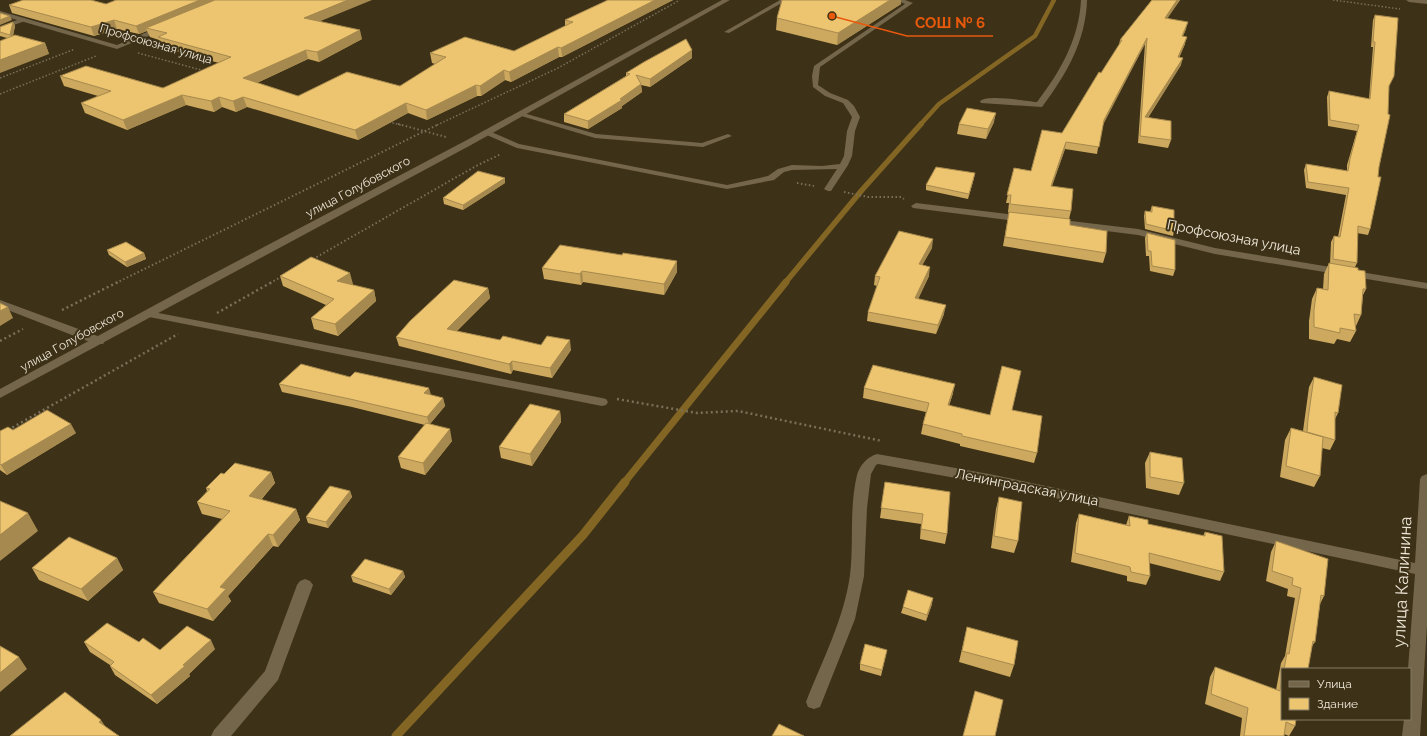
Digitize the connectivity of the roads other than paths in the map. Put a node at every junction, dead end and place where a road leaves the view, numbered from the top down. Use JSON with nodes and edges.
{"nodes":[{"id":1,"x":727,"y":0,"type":"edge"},
{"id":2,"x":784,"y":0,"type":"edge"},
{"id":3,"x":899,"y":0,"type":"edge"},
{"id":4,"x":1084,"y":0,"type":"edge"},
{"id":5,"x":1409,"y":0,"type":"edge"},
{"id":6,"x":1427,"y":2,"type":"edge"},
{"id":7,"x":0,"y":13,"type":"edge"},
{"id":8,"x":23,"y":20,"type":"junction"},
{"id":9,"x":168,"y":27,"type":"edge"},
{"id":10,"x":0,"y":28,"type":"edge"},
{"id":11,"x":727,"y":32,"type":"dead end"},
{"id":12,"x":984,"y":101,"type":"dead end"},
{"id":13,"x":520,"y":114,"type":"junction"},
{"id":14,"x":486,"y":133,"type":"junction"},
{"id":15,"x":728,"y":136,"type":"dead end"},
{"id":16,"x":844,"y":165,"type":"junction"},
{"id":17,"x":828,"y":189,"type":"dead end"},
{"id":18,"x":916,"y":206,"type":"road end"},
{"id":19,"x":1427,"y":286,"type":"edge"},
{"id":20,"x":0,"y":302,"type":"edge"},
{"id":21,"x":148,"y":314,"type":"junction"},
{"id":22,"x":99,"y":340,"type":"junction"},
{"id":23,"x":0,"y":394,"type":"edge"},
{"id":24,"x":607,"y":400,"type":"road end"},
{"id":25,"x":1427,"y":479,"type":"edge"},
{"id":26,"x":1425,"y":570,"type":"edge"},
{"id":27,"x":305,"y":585,"type":"dead end"},
{"id":28,"x":814,"y":702,"type":"dead end"},
{"id":29,"x":220,"y":736,"type":"edge"},
{"id":30,"x":1412,"y":736,"type":"edge"}],
"edges":[{"from":1,"to":13,"type":"street","name":"улица Голубовского"},
{"from":2,"to":11,"type":"lane"},
{"from":3,"to":16,"type":"lane"},
{"from":4,"to":12,"type":"street"},
{"from":5,"to":6,"type":"street"},
{"from":7,"to":8,"type":"street","name":"Профсоюзная улица"},
{"from":8,"to":9,"type":"street","name":"Профсоюзная улица"},
{"from":8,"to":10,"type":"lane"},
{"from":13,"to":14,"type":"street","name":"улица Голубовского"},
{"from":13,"to":15,"type":"lane"},
{"from":14,"to":16,"type":"lane"},
{"from":14,"to":21,"type":"street","name":"улица Голубовского"},
{"from":16,"to":17,"type":"lane"},
{"from":18,"to":19,"type":"street","name":"Профсоюзная улица"},
{"from":20,"to":22,"type":"street"},
{"from":21,"to":22,"type":"street","name":"улица Голубовского"},
{"from":21,"to":24,"type":"street"},
{"from":22,"to":23,"type":"street","name":"улица Голубовского"},
{"from":25,"to":26,"type":"street","name":"улица Калинина"},
{"from":26,"to":28,"type":"street","name":"Ленинградская улица"},
{"from":26,"to":30,"type":"street","name":"улица Калинина"},
{"from":27,"to":29,"type":"street"}]}
